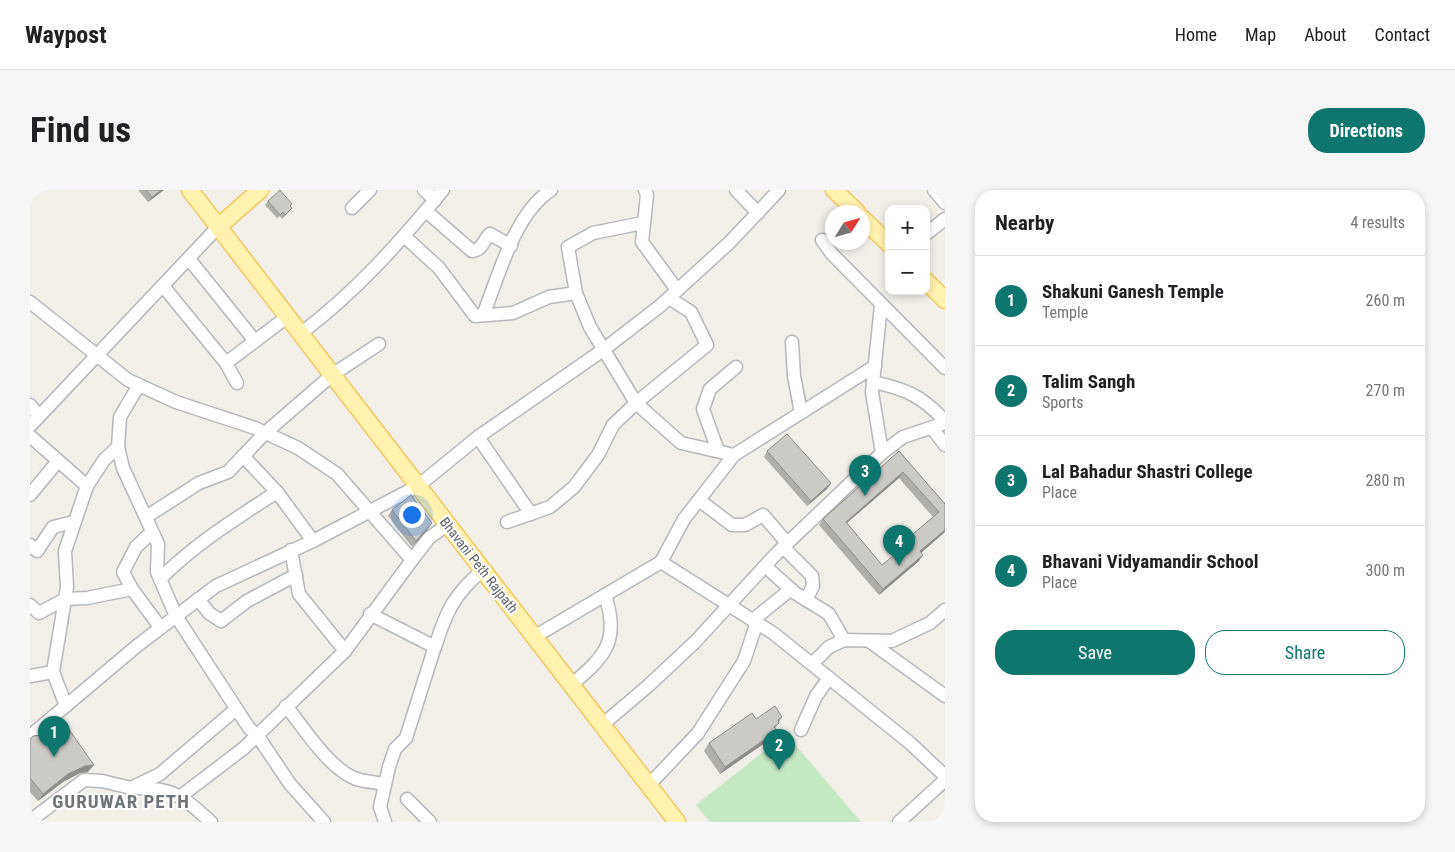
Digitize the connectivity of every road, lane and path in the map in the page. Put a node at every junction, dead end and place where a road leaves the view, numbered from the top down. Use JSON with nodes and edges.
{"nodes":[{"id":1,"x":190,"y":190,"type":"edge"},
{"id":2,"x":260,"y":190,"type":"edge"},
{"id":3,"x":370,"y":190,"type":"edge"},
{"id":4,"x":424,"y":190,"type":"edge"},
{"id":5,"x":443,"y":190,"type":"edge"},
{"id":6,"x":551,"y":190,"type":"edge"},
{"id":7,"x":645,"y":190,"type":"edge"},
{"id":8,"x":736,"y":190,"type":"edge"},
{"id":9,"x":779,"y":190,"type":"edge"},
{"id":10,"x":834,"y":190,"type":"edge"},
{"id":11,"x":934,"y":190,"type":"edge"},
{"id":12,"x":435,"y":200,"type":"junction"},
{"id":13,"x":945,"y":203,"type":"edge"},
{"id":14,"x":850,"y":205,"type":"edge"},
{"id":15,"x":352,"y":208,"type":"dead end"},
{"id":16,"x":426,"y":211,"type":"junction"},
{"id":17,"x":758,"y":213,"type":"junction"},
{"id":18,"x":945,"y":219,"type":"edge"},
{"id":19,"x":643,"y":223,"type":"junction"},
{"id":20,"x":870,"y":226,"type":"edge"},
{"id":21,"x":218,"y":227,"type":"junction"},
{"id":22,"x":930,"y":231,"type":"edge"},
{"id":23,"x":404,"y":236,"type":"junction"},
{"id":24,"x":822,"y":240,"type":"dead end"},
{"id":25,"x":885,"y":240,"type":"edge"},
{"id":26,"x":511,"y":246,"type":"junction"},
{"id":27,"x":189,"y":259,"type":"junction"},
{"id":28,"x":930,"y":285,"type":"edge"},
{"id":29,"x":163,"y":286,"type":"junction"},
{"id":30,"x":576,"y":293,"type":"junction"},
{"id":31,"x":673,"y":294,"type":"junction"},
{"id":32,"x":945,"y":300,"type":"edge"},
{"id":33,"x":30,"y":302,"type":"edge"},
{"id":34,"x":881,"y":305,"type":"junction"},
{"id":35,"x":483,"y":315,"type":"junction"},
{"id":36,"x":287,"y":317,"type":"junction"},
{"id":37,"x":300,"y":334,"type":"junction"},
{"id":38,"x":255,"y":341,"type":"junction"},
{"id":39,"x":792,"y":342,"type":"dead end"},
{"id":40,"x":379,"y":344,"type":"dead end"},
{"id":41,"x":603,"y":350,"type":"junction"},
{"id":42,"x":97,"y":355,"type":"junction"},
{"id":43,"x":226,"y":362,"type":"junction"},
{"id":44,"x":875,"y":366,"type":"junction"},
{"id":45,"x":736,"y":368,"type":"dead end"},
{"id":46,"x":945,"y":368,"type":"edge"},
{"id":47,"x":332,"y":375,"type":"junction"},
{"id":48,"x":873,"y":382,"type":"junction"},
{"id":49,"x":237,"y":383,"type":"dead end"},
{"id":50,"x":140,"y":385,"type":"junction"},
{"id":51,"x":636,"y":403,"type":"junction"},
{"id":52,"x":30,"y":405,"type":"edge"},
{"id":53,"x":801,"y":412,"type":"junction"},
{"id":54,"x":34,"y":421,"type":"edge"},
{"id":55,"x":945,"y":422,"type":"edge"},
{"id":56,"x":932,"y":428,"type":"junction"},
{"id":57,"x":265,"y":433,"type":"junction"},
{"id":58,"x":30,"y":436,"type":"edge"},
{"id":59,"x":478,"y":438,"type":"junction"},
{"id":60,"x":945,"y":445,"type":"edge"},
{"id":61,"x":118,"y":447,"type":"junction"},
{"id":62,"x":718,"y":451,"type":"junction"},
{"id":63,"x":882,"y":453,"type":"junction"},
{"id":64,"x":734,"y":454,"type":"junction"},
{"id":65,"x":243,"y":456,"type":"junction"},
{"id":66,"x":58,"y":461,"type":"junction"},
{"id":67,"x":87,"y":486,"type":"junction"},
{"id":68,"x":418,"y":486,"type":"junction"},
{"id":69,"x":277,"y":492,"type":"junction"},
{"id":70,"x":30,"y":495,"type":"edge"},
{"id":71,"x":699,"y":500,"type":"junction"},
{"id":72,"x":369,"y":512,"type":"junction"},
{"id":73,"x":532,"y":514,"type":"junction"},
{"id":74,"x":146,"y":516,"type":"junction"},
{"id":75,"x":74,"y":522,"type":"junction"},
{"id":76,"x":507,"y":522,"type":"dead end"},
{"id":77,"x":448,"y":524,"type":"junction"},
{"id":78,"x":152,"y":532,"type":"junction"},
{"id":79,"x":313,"y":541,"type":"junction"},
{"id":80,"x":30,"y":545,"type":"edge"},
{"id":81,"x":785,"y":545,"type":"junction"},
{"id":82,"x":291,"y":550,"type":"junction"},
{"id":83,"x":412,"y":560,"type":"junction"},
{"id":84,"x":662,"y":562,"type":"junction"},
{"id":85,"x":765,"y":566,"type":"junction"},
{"id":86,"x":483,"y":570,"type":"junction"},
{"id":87,"x":296,"y":576,"type":"junction"},
{"id":88,"x":160,"y":579,"type":"junction"},
{"id":89,"x":132,"y":589,"type":"junction"},
{"id":90,"x":791,"y":589,"type":"junction"},
{"id":91,"x":605,"y":595,"type":"junction"},
{"id":92,"x":65,"y":599,"type":"junction"},
{"id":93,"x":198,"y":599,"type":"junction"},
{"id":94,"x":806,"y":600,"type":"junction"},
{"id":95,"x":30,"y":605,"type":"edge"},
{"id":96,"x":730,"y":605,"type":"junction"},
{"id":97,"x":945,"y":610,"type":"edge"},
{"id":98,"x":370,"y":614,"type":"junction"},
{"id":99,"x":176,"y":616,"type":"junction"},
{"id":100,"x":755,"y":621,"type":"junction"},
{"id":101,"x":160,"y":627,"type":"junction"},
{"id":102,"x":534,"y":637,"type":"junction"},
{"id":103,"x":844,"y":640,"type":"junction"},
{"id":104,"x":869,"y":641,"type":"junction"},
{"id":105,"x":435,"y":646,"type":"junction"},
{"id":106,"x":345,"y":651,"type":"junction"},
{"id":107,"x":812,"y":664,"type":"junction"},
{"id":108,"x":53,"y":672,"type":"junction"},
{"id":109,"x":30,"y":676,"type":"edge"},
{"id":110,"x":829,"y":678,"type":"junction"},
{"id":111,"x":571,"y":685,"type":"junction"},
{"id":112,"x":945,"y":696,"type":"edge"},
{"id":113,"x":66,"y":706,"type":"junction"},
{"id":114,"x":286,"y":706,"type":"junction"},
{"id":115,"x":236,"y":709,"type":"junction"},
{"id":116,"x":602,"y":724,"type":"junction"},
{"id":117,"x":801,"y":730,"type":"dead end"},
{"id":118,"x":257,"y":734,"type":"junction"},
{"id":119,"x":30,"y":736,"type":"edge"},
{"id":120,"x":945,"y":778,"type":"edge"},
{"id":121,"x":385,"y":784,"type":"junction"},
{"id":122,"x":649,"y":785,"type":"junction"},
{"id":123,"x":131,"y":788,"type":"junction"},
{"id":124,"x":181,"y":796,"type":"junction"},
{"id":125,"x":407,"y":799,"type":"dead end"},
{"id":126,"x":33,"y":821,"type":"edge"},
{"id":127,"x":211,"y":822,"type":"edge"},
{"id":128,"x":324,"y":822,"type":"edge"},
{"id":129,"x":384,"y":822,"type":"edge"},
{"id":130,"x":430,"y":822,"type":"edge"},
{"id":131,"x":677,"y":822,"type":"edge"},
{"id":132,"x":899,"y":822,"type":"edge"}],
"edges":[{"from":1,"to":21,"type":"main road","name":"Bhavani Peth Rajpath"},
{"from":2,"to":21,"type":"main road"},
{"from":3,"to":15,"type":"street"},
{"from":4,"to":12,"type":"street"},
{"from":5,"to":12,"type":"street"},
{"from":6,"to":26,"type":"street"},
{"from":7,"to":19,"type":"street"},
{"from":8,"to":17,"type":"street"},
{"from":9,"to":17,"type":"street"},
{"from":10,"to":14,"type":"main road"},
{"from":11,"to":13,"type":"street"},
{"from":12,"to":16,"type":"street"},
{"from":16,"to":23,"type":"street"},
{"from":16,"to":26,"type":"street"},
{"from":17,"to":31,"type":"street"},
{"from":18,"to":22,"type":"street"},
{"from":19,"to":30,"type":"street"},
{"from":19,"to":31,"type":"street"},
{"from":20,"to":25,"type":"main road"},
{"from":21,"to":27,"type":"street"},
{"from":21,"to":36,"type":"main road","name":"Bhavani Peth Rajpath"},
{"from":23,"to":35,"type":"street"},
{"from":23,"to":37,"type":"street"},
{"from":24,"to":34,"type":"street"},
{"from":26,"to":35,"type":"street"},
{"from":27,"to":29,"type":"street"},
{"from":27,"to":38,"type":"street"},
{"from":28,"to":32,"type":"main road"},
{"from":29,"to":42,"type":"street"},
{"from":29,"to":43,"type":"street"},
{"from":30,"to":35,"type":"street"},
{"from":30,"to":41,"type":"street"},
{"from":31,"to":41,"type":"street"},
{"from":31,"to":51,"type":"street"},
{"from":33,"to":42,"type":"street"},
{"from":34,"to":44,"type":"street"},
{"from":34,"to":46,"type":"street"},
{"from":36,"to":37,"type":"main road","name":"Bhavani Peth Rajpath"},
{"from":36,"to":38,"type":"street"},
{"from":37,"to":47,"type":"main road","name":"Bhavani Peth Rajpath"},
{"from":38,"to":43,"type":"street"},
{"from":39,"to":53,"type":"street"},
{"from":40,"to":47,"type":"street"},
{"from":41,"to":51,"type":"street"},
{"from":41,"to":59,"type":"street"},
{"from":42,"to":50,"type":"street"},
{"from":42,"to":54,"type":"street"},
{"from":43,"to":49,"type":"street"},
{"from":44,"to":48,"type":"street"},
{"from":44,"to":53,"type":"street"},
{"from":45,"to":62,"type":"street"},
{"from":47,"to":57,"type":"street"},
{"from":47,"to":68,"type":"main road","name":"Bhavani Peth Rajpath"},
{"from":48,"to":55,"type":"street"},
{"from":48,"to":63,"type":"street"},
{"from":50,"to":57,"type":"street"},
{"from":50,"to":61,"type":"street"},
{"from":51,"to":62,"type":"street"},
{"from":51,"to":73,"type":"street"},
{"from":52,"to":54,"type":"street"},
{"from":53,"to":64,"type":"street"},
{"from":55,"to":56,"type":"street"},
{"from":56,"to":60,"type":"street"},
{"from":56,"to":63,"type":"street"},
{"from":57,"to":65,"type":"street"},
{"from":57,"to":72,"type":"street"},
{"from":58,"to":66,"type":"street"},
{"from":59,"to":68,"type":"street"},
{"from":59,"to":73,"type":"street"},
{"from":61,"to":67,"type":"street"},
{"from":61,"to":74,"type":"street"},
{"from":62,"to":64,"type":"street"},
{"from":63,"to":81,"type":"street"},
{"from":64,"to":71,"type":"street"},
{"from":65,"to":69,"type":"street"},
{"from":65,"to":74,"type":"street"},
{"from":66,"to":67,"type":"street"},
{"from":66,"to":70,"type":"street"},
{"from":67,"to":75,"type":"street"},
{"from":68,"to":72,"type":"street"},
{"from":68,"to":77,"type":"main road","name":"Bhavani Peth Rajpath"},
{"from":69,"to":79,"type":"street"},
{"from":69,"to":88,"type":"street"},
{"from":71,"to":81,"type":"street"},
{"from":71,"to":84,"type":"street"},
{"from":72,"to":79,"type":"street"},
{"from":72,"to":83,"type":"street"},
{"from":73,"to":76,"type":"street"},
{"from":74,"to":78,"type":"street"},
{"from":75,"to":80,"type":"street"},
{"from":75,"to":92,"type":"street"},
{"from":77,"to":83,"type":"street"},
{"from":77,"to":86,"type":"main road","name":"Bhavani Peth Rajpath"},
{"from":78,"to":88,"type":"street"},
{"from":78,"to":89,"type":"street"},
{"from":79,"to":82,"type":"street"},
{"from":81,"to":85,"type":"street"},
{"from":81,"to":94,"type":"street"},
{"from":82,"to":87,"type":"street"},
{"from":82,"to":93,"type":"street"},
{"from":83,"to":98,"type":"street"},
{"from":84,"to":91,"type":"street"},
{"from":84,"to":96,"type":"street"},
{"from":85,"to":90,"type":"street"},
{"from":85,"to":96,"type":"street"},
{"from":86,"to":102,"type":"main road","name":"Bhavani Peth Rajpath"},
{"from":86,"to":105,"type":"street"},
{"from":87,"to":93,"type":"street"},
{"from":87,"to":106,"type":"street"},
{"from":88,"to":99,"type":"street"},
{"from":89,"to":92,"type":"street"},
{"from":89,"to":101,"type":"street"},
{"from":90,"to":94,"type":"street"},
{"from":90,"to":100,"type":"street"},
{"from":91,"to":102,"type":"street"},
{"from":91,"to":111,"type":"street"},
{"from":92,"to":95,"type":"street"},
{"from":92,"to":108,"type":"street"},
{"from":93,"to":99,"type":"street"},
{"from":94,"to":103,"type":"street"},
{"from":96,"to":100,"type":"street"},
{"from":96,"to":116,"type":"street"},
{"from":97,"to":104,"type":"street"},
{"from":98,"to":105,"type":"street"},
{"from":98,"to":106,"type":"street"},
{"from":99,"to":101,"type":"street"},
{"from":99,"to":115,"type":"street"},
{"from":100,"to":107,"type":"street"},
{"from":100,"to":122,"type":"street"},
{"from":101,"to":113,"type":"street"},
{"from":102,"to":111,"type":"main road","name":"Bhavani Peth Rajpath"},
{"from":103,"to":104,"type":"street"},
{"from":103,"to":107,"type":"street"},
{"from":104,"to":112,"type":"street"},
{"from":105,"to":121,"type":"street"},
{"from":106,"to":114,"type":"street"},
{"from":107,"to":110,"type":"street"},
{"from":108,"to":109,"type":"street"},
{"from":108,"to":113,"type":"street"},
{"from":110,"to":117,"type":"street"},
{"from":110,"to":120,"type":"street"},
{"from":111,"to":116,"type":"main road","name":"Bhavani Peth Rajpath"},
{"from":113,"to":119,"type":"street"},
{"from":114,"to":118,"type":"street"},
{"from":114,"to":121,"type":"street"},
{"from":115,"to":118,"type":"street"},
{"from":115,"to":123,"type":"street"},
{"from":116,"to":122,"type":"main road","name":"Bhavani Peth Rajpath"},
{"from":118,"to":124,"type":"street"},
{"from":118,"to":128,"type":"street"},
{"from":120,"to":132,"type":"street"},
{"from":121,"to":129,"type":"street"},
{"from":122,"to":131,"type":"main road","name":"Bhavani Peth Rajpath"},
{"from":123,"to":124,"type":"street"},
{"from":123,"to":126,"type":"street"},
{"from":124,"to":127,"type":"street"},
{"from":125,"to":130,"type":"street"}]}
